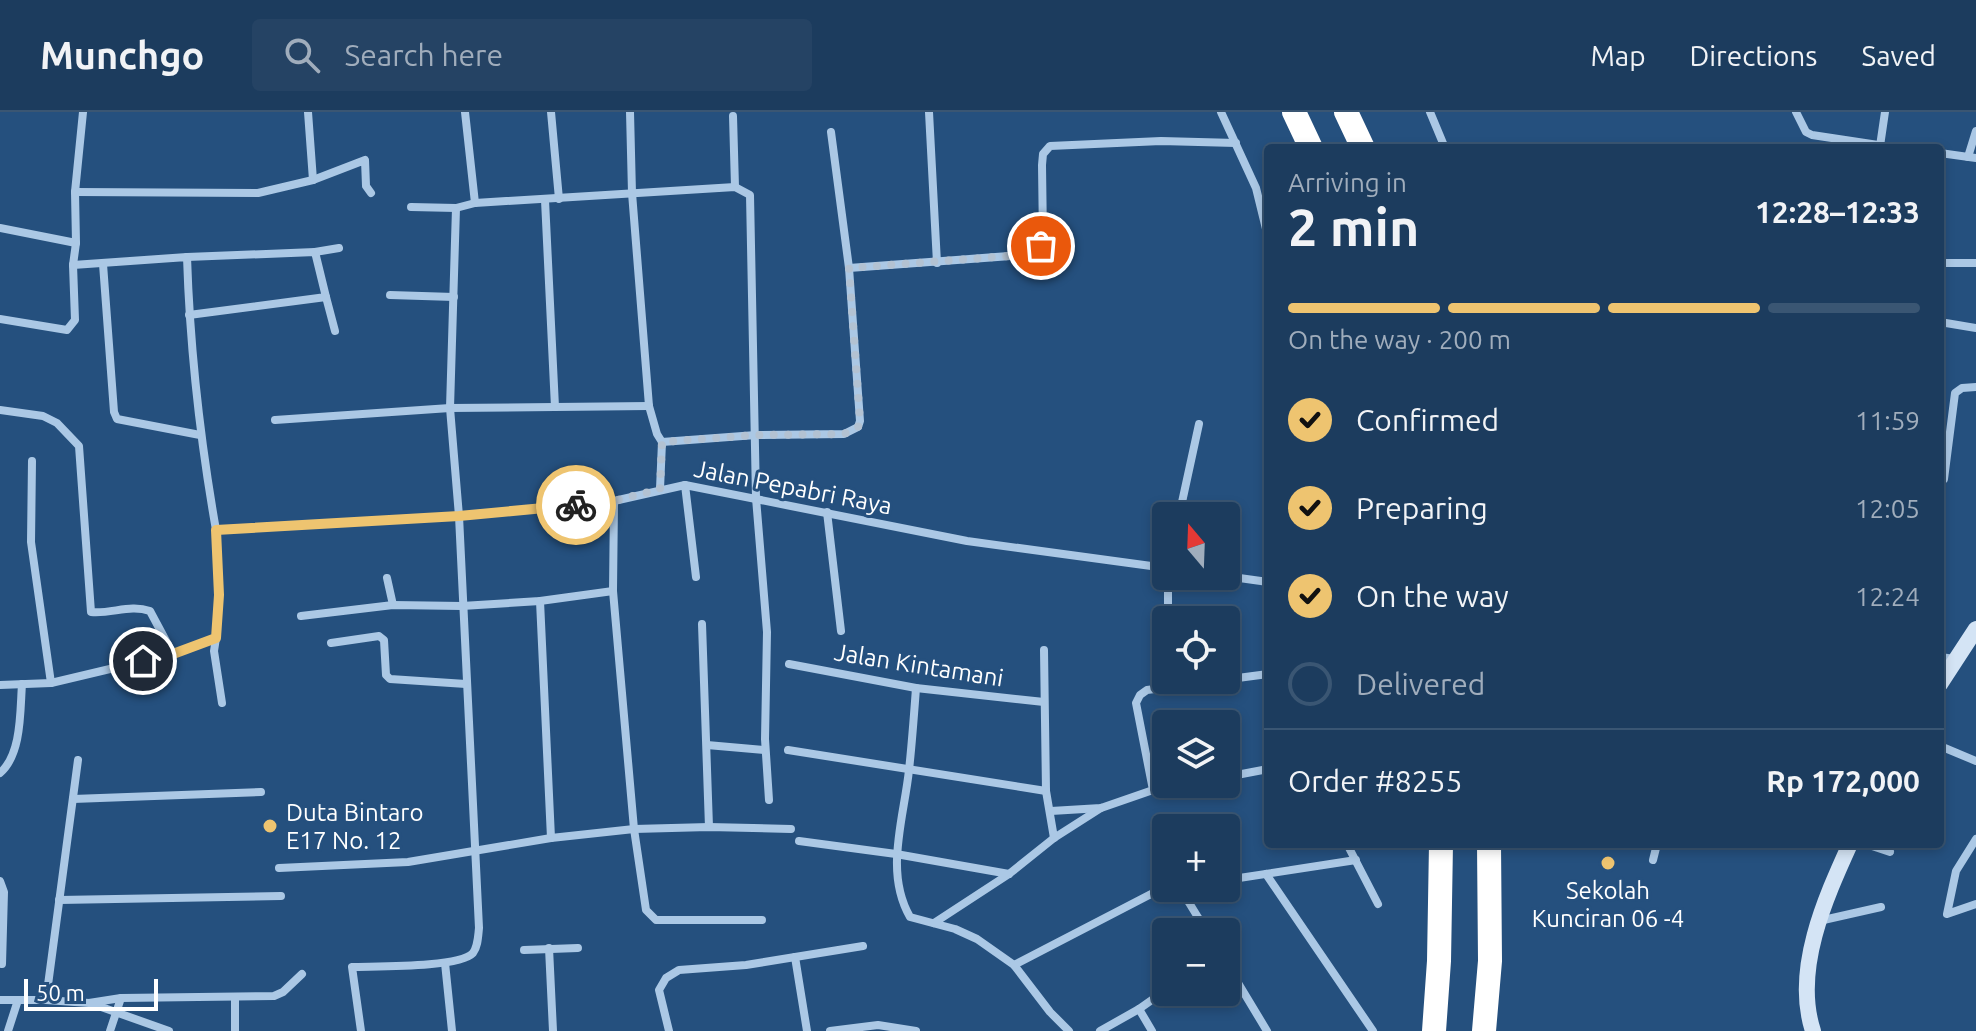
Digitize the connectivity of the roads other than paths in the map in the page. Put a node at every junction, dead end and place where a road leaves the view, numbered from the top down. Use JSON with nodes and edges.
{"nodes":[{"id":1,"x":83,"y":112,"type":"edge"},
{"id":2,"x":308,"y":112,"type":"edge"},
{"id":3,"x":465,"y":112,"type":"edge"},
{"id":4,"x":551,"y":112,"type":"edge"},
{"id":5,"x":630,"y":112,"type":"edge"},
{"id":6,"x":929,"y":112,"type":"edge"},
{"id":7,"x":1221,"y":112,"type":"edge"},
{"id":8,"x":1294,"y":112,"type":"edge"},
{"id":9,"x":1346,"y":112,"type":"edge"},
{"id":10,"x":1430,"y":112,"type":"edge"},
{"id":11,"x":1796,"y":112,"type":"edge"},
{"id":12,"x":1885,"y":112,"type":"edge"},
{"id":13,"x":733,"y":116,"type":"dead end"},
{"id":14,"x":1976,"y":131,"type":"edge"},
{"id":15,"x":831,"y":132,"type":"dead end"},
{"id":16,"x":1236,"y":143,"type":"junction"},
{"id":17,"x":1309,"y":144,"type":"edge"},
{"id":18,"x":1361,"y":144,"type":"edge"},
{"id":19,"x":1443,"y":144,"type":"edge"},
{"id":20,"x":1868,"y":144,"type":"edge"},
{"id":21,"x":1880,"y":144,"type":"edge"},
{"id":22,"x":1944,"y":154,"type":"edge"},
{"id":23,"x":1972,"y":158,"type":"edge"},
{"id":24,"x":313,"y":180,"type":"junction"},
{"id":25,"x":735,"y":187,"type":"junction"},
{"id":26,"x":75,"y":192,"type":"junction"},
{"id":27,"x":371,"y":193,"type":"dead end"},
{"id":28,"x":632,"y":193,"type":"junction"},
{"id":29,"x":559,"y":199,"type":"junction"},
{"id":30,"x":545,"y":200,"type":"junction"},
{"id":31,"x":475,"y":203,"type":"junction"},
{"id":32,"x":411,"y":207,"type":"dead end"},
{"id":33,"x":456,"y":208,"type":"junction"},
{"id":34,"x":1264,"y":221,"type":"edge"},
{"id":35,"x":0,"y":228,"type":"edge"},
{"id":36,"x":76,"y":243,"type":"junction"},
{"id":37,"x":339,"y":248,"type":"dead end"},
{"id":38,"x":315,"y":252,"type":"junction"},
{"id":39,"x":187,"y":257,"type":"junction"},
{"id":40,"x":937,"y":263,"type":"junction"},
{"id":41,"x":1944,"y":263,"type":"edge"},
{"id":42,"x":1976,"y":263,"type":"edge"},
{"id":43,"x":103,"y":264,"type":"junction"},
{"id":44,"x":73,"y":265,"type":"junction"},
{"id":45,"x":849,"y":268,"type":"junction"},
{"id":46,"x":390,"y":295,"type":"dead end"},
{"id":47,"x":326,"y":297,"type":"junction"},
{"id":48,"x":454,"y":297,"type":"junction"},
{"id":49,"x":189,"y":315,"type":"junction"},
{"id":50,"x":0,"y":319,"type":"edge"},
{"id":51,"x":1944,"y":323,"type":"edge"},
{"id":52,"x":1976,"y":328,"type":"edge"},
{"id":53,"x":335,"y":331,"type":"dead end"},
{"id":54,"x":1976,"y":387,"type":"edge"},
{"id":55,"x":649,"y":406,"type":"junction"},
{"id":56,"x":555,"y":407,"type":"junction"},
{"id":57,"x":450,"y":408,"type":"junction"},
{"id":58,"x":0,"y":410,"type":"edge"},
{"id":59,"x":275,"y":420,"type":"dead end"},
{"id":60,"x":1199,"y":424,"type":"dead end"},
{"id":61,"x":200,"y":435,"type":"junction"},
{"id":62,"x":756,"y":435,"type":"junction"},
{"id":63,"x":662,"y":442,"type":"junction"},
{"id":64,"x":32,"y":461,"type":"dead end"},
{"id":65,"x":1944,"y":479,"type":"dead end"},
{"id":66,"x":685,"y":485,"type":"junction"},
{"id":67,"x":660,"y":489,"type":"junction"},
{"id":68,"x":756,"y":498,"type":"junction"},
{"id":69,"x":614,"y":501,"type":"junction"},
{"id":70,"x":1182,"y":502,"type":"edge"},
{"id":71,"x":827,"y":512,"type":"junction"},
{"id":72,"x":459,"y":516,"type":"junction"},
{"id":73,"x":216,"y":530,"type":"junction"},
{"id":74,"x":1152,"y":566,"type":"edge"},
{"id":75,"x":696,"y":577,"type":"dead end"},
{"id":76,"x":387,"y":578,"type":"dead end"},
{"id":77,"x":1240,"y":578,"type":"edge"},
{"id":78,"x":1264,"y":581,"type":"edge"},
{"id":79,"x":613,"y":591,"type":"junction"},
{"id":80,"x":540,"y":601,"type":"junction"},
{"id":81,"x":393,"y":605,"type":"junction"},
{"id":82,"x":462,"y":606,"type":"junction"},
{"id":83,"x":301,"y":616,"type":"dead end"},
{"id":84,"x":702,"y":624,"type":"dead end"},
{"id":85,"x":1976,"y":629,"type":"edge"},
{"id":86,"x":841,"y":631,"type":"dead end"},
{"id":87,"x":216,"y":638,"type":"junction"},
{"id":88,"x":331,"y":643,"type":"dead end"},
{"id":89,"x":1044,"y":650,"type":"dead end"},
{"id":90,"x":173,"y":654,"type":"junction"},
{"id":91,"x":1959,"y":654,"type":"edge"},
{"id":92,"x":789,"y":664,"type":"dead end"},
{"id":93,"x":1264,"y":675,"type":"edge"},
{"id":94,"x":1944,"y":678,"type":"edge"},
{"id":95,"x":51,"y":683,"type":"junction"},
{"id":96,"x":22,"y":684,"type":"junction"},
{"id":97,"x":466,"y":684,"type":"junction"},
{"id":98,"x":0,"y":685,"type":"edge"},
{"id":99,"x":916,"y":688,"type":"junction"},
{"id":100,"x":1044,"y":702,"type":"junction"},
{"id":101,"x":222,"y":703,"type":"dead end"},
{"id":102,"x":707,"y":745,"type":"junction"},
{"id":103,"x":1944,"y":748,"type":"edge"},
{"id":104,"x":765,"y":750,"type":"junction"},
{"id":105,"x":788,"y":750,"type":"dead end"},
{"id":106,"x":78,"y":760,"type":"dead end"},
{"id":107,"x":1976,"y":761,"type":"edge"},
{"id":108,"x":909,"y":770,"type":"junction"},
{"id":109,"x":1264,"y":770,"type":"edge"},
{"id":110,"x":0,"y":773,"type":"edge"},
{"id":111,"x":1240,"y":774,"type":"edge"},
{"id":112,"x":1152,"y":785,"type":"edge"},
{"id":113,"x":1152,"y":790,"type":"edge"},
{"id":114,"x":1046,"y":791,"type":"junction"},
{"id":115,"x":261,"y":792,"type":"dead end"},
{"id":116,"x":73,"y":799,"type":"junction"},
{"id":117,"x":769,"y":800,"type":"dead end"},
{"id":118,"x":1101,"y":808,"type":"junction"},
{"id":119,"x":1051,"y":811,"type":"junction"},
{"id":120,"x":709,"y":827,"type":"junction"},
{"id":121,"x":634,"y":829,"type":"junction"},
{"id":122,"x":791,"y":829,"type":"dead end"},
{"id":123,"x":551,"y":838,"type":"junction"},
{"id":124,"x":1054,"y":838,"type":"junction"},
{"id":125,"x":1976,"y":839,"type":"edge"},
{"id":126,"x":799,"y":841,"type":"dead end"},
{"id":127,"x":1349,"y":848,"type":"edge"},
{"id":128,"x":1441,"y":848,"type":"edge"},
{"id":129,"x":1489,"y":848,"type":"edge"},
{"id":130,"x":1656,"y":848,"type":"edge"},
{"id":131,"x":1848,"y":848,"type":"edge"},
{"id":132,"x":1878,"y":848,"type":"edge"},
{"id":133,"x":475,"y":852,"type":"junction"},
{"id":134,"x":1890,"y":852,"type":"dead end"},
{"id":135,"x":896,"y":854,"type":"junction"},
{"id":136,"x":1356,"y":860,"type":"junction"},
{"id":137,"x":1653,"y":860,"type":"dead end"},
{"id":138,"x":279,"y":868,"type":"dead end"},
{"id":139,"x":1009,"y":874,"type":"junction"},
{"id":140,"x":1266,"y":874,"type":"junction"},
{"id":141,"x":1240,"y":878,"type":"edge"},
{"id":142,"x":0,"y":881,"type":"edge"},
{"id":143,"x":1152,"y":894,"type":"edge"},
{"id":144,"x":281,"y":896,"type":"dead end"},
{"id":145,"x":59,"y":900,"type":"junction"},
{"id":146,"x":1378,"y":904,"type":"dead end"},
{"id":147,"x":1976,"y":904,"type":"edge"},
{"id":148,"x":1881,"y":907,"type":"dead end"},
{"id":149,"x":762,"y":920,"type":"dead end"},
{"id":150,"x":1817,"y":922,"type":"junction"},
{"id":151,"x":934,"y":923,"type":"junction"},
{"id":152,"x":863,"y":946,"type":"dead end"},
{"id":153,"x":549,"y":948,"type":"junction"},
{"id":154,"x":578,"y":948,"type":"dead end"},
{"id":155,"x":524,"y":950,"type":"dead end"},
{"id":156,"x":795,"y":957,"type":"junction"},
{"id":157,"x":445,"y":963,"type":"junction"},
{"id":158,"x":2,"y":964,"type":"edge"},
{"id":159,"x":1014,"y":965,"type":"junction"},
{"id":160,"x":302,"y":974,"type":"dead end"},
{"id":161,"x":1240,"y":986,"type":"edge"},
{"id":162,"x":235,"y":997,"type":"junction"},
{"id":163,"x":121,"y":998,"type":"junction"},
{"id":164,"x":0,"y":1000,"type":"edge"},
{"id":165,"x":18,"y":1000,"type":"junction"},
{"id":166,"x":46,"y":1000,"type":"junction"},
{"id":167,"x":1152,"y":1000,"type":"edge"},
{"id":168,"x":89,"y":1003,"type":"junction"},
{"id":169,"x":1139,"y":1009,"type":"junction"},
{"id":170,"x":116,"y":1014,"type":"junction"},
{"id":171,"x":8,"y":1031,"type":"edge"},
{"id":172,"x":110,"y":1031,"type":"edge"},
{"id":173,"x":169,"y":1031,"type":"edge"},
{"id":174,"x":235,"y":1031,"type":"edge"},
{"id":175,"x":361,"y":1031,"type":"edge"},
{"id":176,"x":452,"y":1031,"type":"edge"},
{"id":177,"x":553,"y":1031,"type":"edge"},
{"id":178,"x":669,"y":1031,"type":"edge"},
{"id":179,"x":807,"y":1031,"type":"edge"},
{"id":180,"x":830,"y":1031,"type":"edge"},
{"id":181,"x":916,"y":1031,"type":"edge"},
{"id":182,"x":1069,"y":1031,"type":"edge"},
{"id":183,"x":1100,"y":1031,"type":"edge"},
{"id":184,"x":1152,"y":1031,"type":"edge"},
{"id":185,"x":1267,"y":1031,"type":"edge"},
{"id":186,"x":1373,"y":1031,"type":"edge"},
{"id":187,"x":1434,"y":1031,"type":"edge"},
{"id":188,"x":1484,"y":1031,"type":"edge"},
{"id":189,"x":1813,"y":1031,"type":"edge"}],
"edges":[{"from":1,"to":26,"type":"street"},
{"from":2,"to":24,"type":"street"},
{"from":3,"to":31,"type":"street"},
{"from":4,"to":29,"type":"street"},
{"from":5,"to":28,"type":"street"},
{"from":6,"to":40,"type":"street"},
{"from":7,"to":16,"type":"street"},
{"from":8,"to":17,"type":"highway"},
{"from":9,"to":18,"type":"highway"},
{"from":10,"to":19,"type":"street"},
{"from":11,"to":20,"type":"street"},
{"from":12,"to":21,"type":"street"},
{"from":13,"to":25,"type":"street"},
{"from":14,"to":23,"type":"street"},
{"from":15,"to":45,"type":"street"},
{"from":16,"to":34,"type":"street"},
{"from":16,"to":40,"type":"street"},
{"from":22,"to":23,"type":"street"},
{"from":24,"to":26,"type":"street"},
{"from":24,"to":27,"type":"street"},
{"from":25,"to":28,"type":"street"},
{"from":25,"to":62,"type":"street"},
{"from":26,"to":36,"type":"street"},
{"from":28,"to":29,"type":"street"},
{"from":28,"to":55,"type":"street"},
{"from":29,"to":30,"type":"street"},
{"from":30,"to":31,"type":"street"},
{"from":30,"to":56,"type":"street"},
{"from":31,"to":33,"type":"street"},
{"from":32,"to":33,"type":"street"},
{"from":33,"to":48,"type":"street"},
{"from":35,"to":36,"type":"street"},
{"from":36,"to":44,"type":"street"},
{"from":37,"to":38,"type":"street"},
{"from":38,"to":39,"type":"street"},
{"from":38,"to":47,"type":"street"},
{"from":39,"to":43,"type":"street"},
{"from":39,"to":49,"type":"street"},
{"from":40,"to":45,"type":"street"},
{"from":41,"to":42,"type":"street"},
{"from":43,"to":44,"type":"street"},
{"from":43,"to":61,"type":"street"},
{"from":44,"to":50,"type":"street"},
{"from":45,"to":62,"type":"street"},
{"from":46,"to":48,"type":"street"},
{"from":47,"to":49,"type":"street"},
{"from":47,"to":53,"type":"street"},
{"from":48,"to":57,"type":"street"},
{"from":49,"to":61,"type":"street"},
{"from":51,"to":52,"type":"street"},
{"from":54,"to":65,"type":"street"},
{"from":55,"to":56,"type":"street"},
{"from":55,"to":63,"type":"street"},
{"from":56,"to":57,"type":"street"},
{"from":57,"to":59,"type":"street"},
{"from":57,"to":72,"type":"street"},
{"from":58,"to":90,"type":"street"},
{"from":60,"to":70,"type":"street"},
{"from":61,"to":73,"type":"street"},
{"from":62,"to":63,"type":"street"},
{"from":62,"to":68,"type":"street"},
{"from":63,"to":67,"type":"street"},
{"from":64,"to":95,"type":"street"},
{"from":66,"to":67,"type":"street","name":"Jalan Pepabri Raya"},
{"from":66,"to":68,"type":"street","name":"Jalan Pepabri Raya"},
{"from":66,"to":75,"type":"street"},
{"from":67,"to":69,"type":"street","name":"Jalan Pepabri Raya"},
{"from":68,"to":71,"type":"street","name":"Jalan Pepabri Raya"},
{"from":68,"to":104,"type":"street"},
{"from":69,"to":72,"type":"street","name":"Jalan Pepabri Raya"},
{"from":69,"to":79,"type":"street"},
{"from":71,"to":74,"type":"street","name":"Jalan Pepabri Raya"},
{"from":71,"to":86,"type":"street"},
{"from":72,"to":73,"type":"street","name":"Jalan Pepabri Raya"},
{"from":72,"to":82,"type":"street"},
{"from":73,"to":87,"type":"street"},
{"from":76,"to":81,"type":"street"},
{"from":77,"to":78,"type":"street"},
{"from":79,"to":80,"type":"street"},
{"from":79,"to":121,"type":"street"},
{"from":80,"to":82,"type":"street"},
{"from":80,"to":123,"type":"street"},
{"from":81,"to":82,"type":"street"},
{"from":81,"to":83,"type":"street"},
{"from":82,"to":97,"type":"street"},
{"from":84,"to":102,"type":"street"},
{"from":85,"to":91,"type":"street"},
{"from":87,"to":90,"type":"street"},
{"from":87,"to":101,"type":"street"},
{"from":88,"to":97,"type":"street"},
{"from":89,"to":100,"type":"street"},
{"from":90,"to":95,"type":"street"},
{"from":91,"to":94,"type":"street"},
{"from":92,"to":99,"type":"street","name":"Jalan Kintamani"},
{"from":93,"to":112,"type":"street"},
{"from":95,"to":96,"type":"street"},
{"from":96,"to":98,"type":"street"},
{"from":96,"to":110,"type":"street"},
{"from":97,"to":133,"type":"street"},
{"from":99,"to":100,"type":"street","name":"Jalan Kintamani"},
{"from":99,"to":108,"type":"street"},
{"from":100,"to":114,"type":"street"},
{"from":102,"to":104,"type":"street"},
{"from":102,"to":120,"type":"street"},
{"from":103,"to":107,"type":"street"},
{"from":104,"to":117,"type":"street"},
{"from":105,"to":108,"type":"street"},
{"from":106,"to":116,"type":"street"},
{"from":108,"to":114,"type":"street"},
{"from":108,"to":135,"type":"street"},
{"from":109,"to":111,"type":"street"},
{"from":113,"to":118,"type":"street"},
{"from":114,"to":119,"type":"street"},
{"from":115,"to":116,"type":"street"},
{"from":116,"to":145,"type":"street"},
{"from":118,"to":119,"type":"street"},
{"from":118,"to":124,"type":"street"},
{"from":119,"to":124,"type":"street"},
{"from":120,"to":121,"type":"street"},
{"from":120,"to":122,"type":"street"},
{"from":121,"to":123,"type":"street"},
{"from":121,"to":149,"type":"street"},
{"from":123,"to":133,"type":"street"},
{"from":124,"to":139,"type":"street"},
{"from":125,"to":147,"type":"street"},
{"from":126,"to":135,"type":"street"},
{"from":127,"to":136,"type":"street"},
{"from":128,"to":187,"type":"highway"},
{"from":129,"to":188,"type":"highway"},
{"from":130,"to":137,"type":"street"},
{"from":131,"to":150,"type":"street"},
{"from":132,"to":134,"type":"street"},
{"from":133,"to":138,"type":"street"},
{"from":133,"to":157,"type":"street"},
{"from":135,"to":139,"type":"street"},
{"from":135,"to":151,"type":"street"},
{"from":136,"to":140,"type":"street"},
{"from":136,"to":146,"type":"street"},
{"from":139,"to":151,"type":"street"},
{"from":140,"to":141,"type":"street"},
{"from":140,"to":186,"type":"street"},
{"from":142,"to":158,"type":"street"},
{"from":143,"to":159,"type":"street"},
{"from":144,"to":145,"type":"street"},
{"from":145,"to":166,"type":"street"},
{"from":148,"to":150,"type":"street"},
{"from":150,"to":189,"type":"street"},
{"from":151,"to":159,"type":"street"},
{"from":152,"to":156,"type":"street"},
{"from":153,"to":154,"type":"street"},
{"from":153,"to":155,"type":"street"},
{"from":153,"to":177,"type":"street"},
{"from":156,"to":178,"type":"street"},
{"from":156,"to":179,"type":"street"},
{"from":157,"to":175,"type":"street"},
{"from":157,"to":176,"type":"street"},
{"from":159,"to":182,"type":"street"},
{"from":160,"to":162,"type":"street"},
{"from":161,"to":185,"type":"street"},
{"from":162,"to":163,"type":"street"},
{"from":162,"to":174,"type":"street"},
{"from":163,"to":168,"type":"street"},
{"from":163,"to":170,"type":"street"},
{"from":164,"to":165,"type":"street"},
{"from":165,"to":166,"type":"street"},
{"from":165,"to":171,"type":"street"},
{"from":166,"to":168,"type":"street"},
{"from":167,"to":169,"type":"street"},
{"from":168,"to":170,"type":"street"},
{"from":169,"to":183,"type":"street"},
{"from":169,"to":184,"type":"street"},
{"from":170,"to":172,"type":"street"},
{"from":170,"to":173,"type":"street"},
{"from":180,"to":181,"type":"street"}]}
